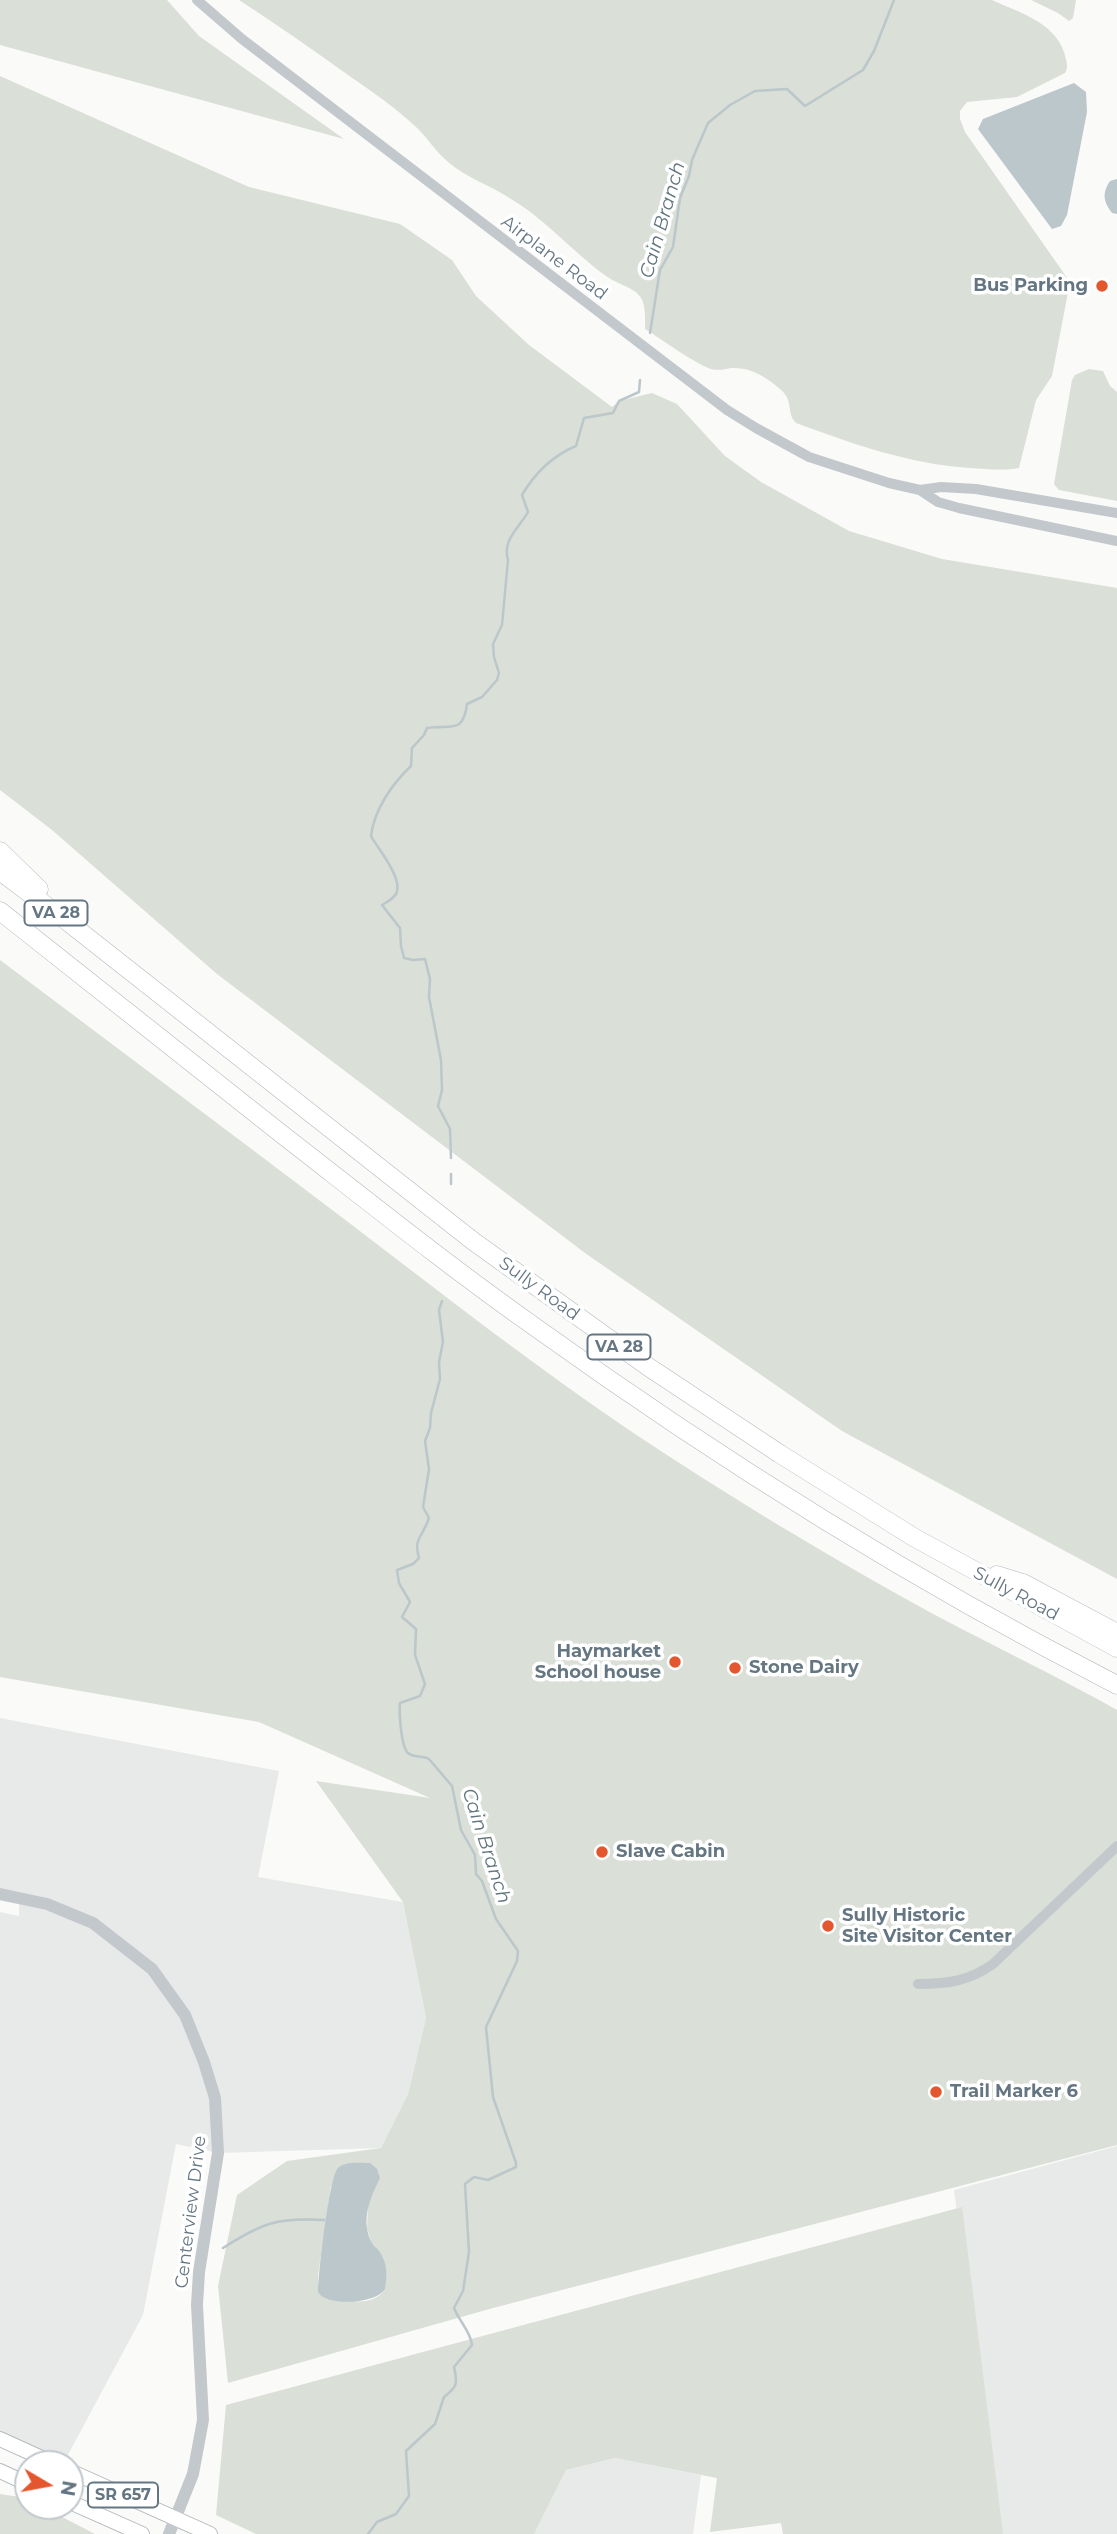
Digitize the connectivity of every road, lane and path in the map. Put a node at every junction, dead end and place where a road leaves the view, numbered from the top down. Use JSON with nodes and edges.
{"nodes":[{"id":1,"x":197,"y":0,"type":"edge"},
{"id":2,"x":920,"y":490,"type":"junction"},
{"id":3,"x":1117,"y":513,"type":"edge"},
{"id":4,"x":1117,"y":541,"type":"edge"},
{"id":5,"x":0,"y":851,"type":"edge"},
{"id":6,"x":0,"y":871,"type":"edge"},
{"id":7,"x":0,"y":911,"type":"edge"},
{"id":8,"x":0,"y":924,"type":"edge"},
{"id":9,"x":110,"y":957,"type":"junction"},
{"id":10,"x":73,"y":968,"type":"junction"},
{"id":11,"x":963,"y":1565,"type":"junction"},
{"id":12,"x":1117,"y":1633,"type":"edge"},
{"id":13,"x":1117,"y":1648,"type":"edge"},
{"id":14,"x":1067,"y":1659,"type":"junction"},
{"id":15,"x":1117,"y":1685,"type":"edge"},
{"id":16,"x":1117,"y":1696,"type":"edge"},
{"id":17,"x":1117,"y":1846,"type":"edge"},
{"id":18,"x":0,"y":1894,"type":"edge"},
{"id":19,"x":918,"y":1984,"type":"dead end"},
{"id":20,"x":0,"y":2440,"type":"edge"},
{"id":21,"x":23,"y":2450,"type":"edge"},
{"id":22,"x":84,"y":2477,"type":"edge"},
{"id":23,"x":84,"y":2508,"type":"edge"},
{"id":24,"x":177,"y":2518,"type":"junction"},
{"id":25,"x":142,"y":2534,"type":"edge"},
{"id":26,"x":169,"y":2534,"type":"edge"},
{"id":27,"x":209,"y":2534,"type":"edge"}],
"edges":[{"from":1,"to":2,"type":"street","name":"Airplane Road"},
{"from":2,"to":3,"type":"street","name":"Airplane Road"},
{"from":2,"to":4,"type":"street","name":"Airplane Road"},
{"from":5,"to":9,"type":"highway"},
{"from":6,"to":9,"type":"highway","name":"Sully Road","number":"VA 28"},
{"from":7,"to":10,"type":"highway","name":"Sully Road","number":"VA 28"},
{"from":8,"to":10,"type":"highway"},
{"from":9,"to":11,"type":"highway","name":"Sully Road","number":"VA 28"},
{"from":10,"to":14,"type":"highway","name":"Sully Road","number":"VA 28"},
{"from":11,"to":12,"type":"highway"},
{"from":11,"to":13,"type":"highway","name":"Sully Road","number":"VA 28"},
{"from":14,"to":15,"type":"highway","name":"Sully Road","number":"VA 28"},
{"from":14,"to":16,"type":"highway"},
{"from":17,"to":19,"type":"street"},
{"from":18,"to":24,"type":"street","name":"Centerview Drive"},
{"from":20,"to":21,"type":"main road"},
{"from":22,"to":24,"type":"main road","number":"SR 657"},
{"from":23,"to":25,"type":"main road","number":"SR 657"},
{"from":24,"to":26,"type":"street","name":"Centerview Drive"},
{"from":24,"to":27,"type":"main road","number":"SR 657"}]}
